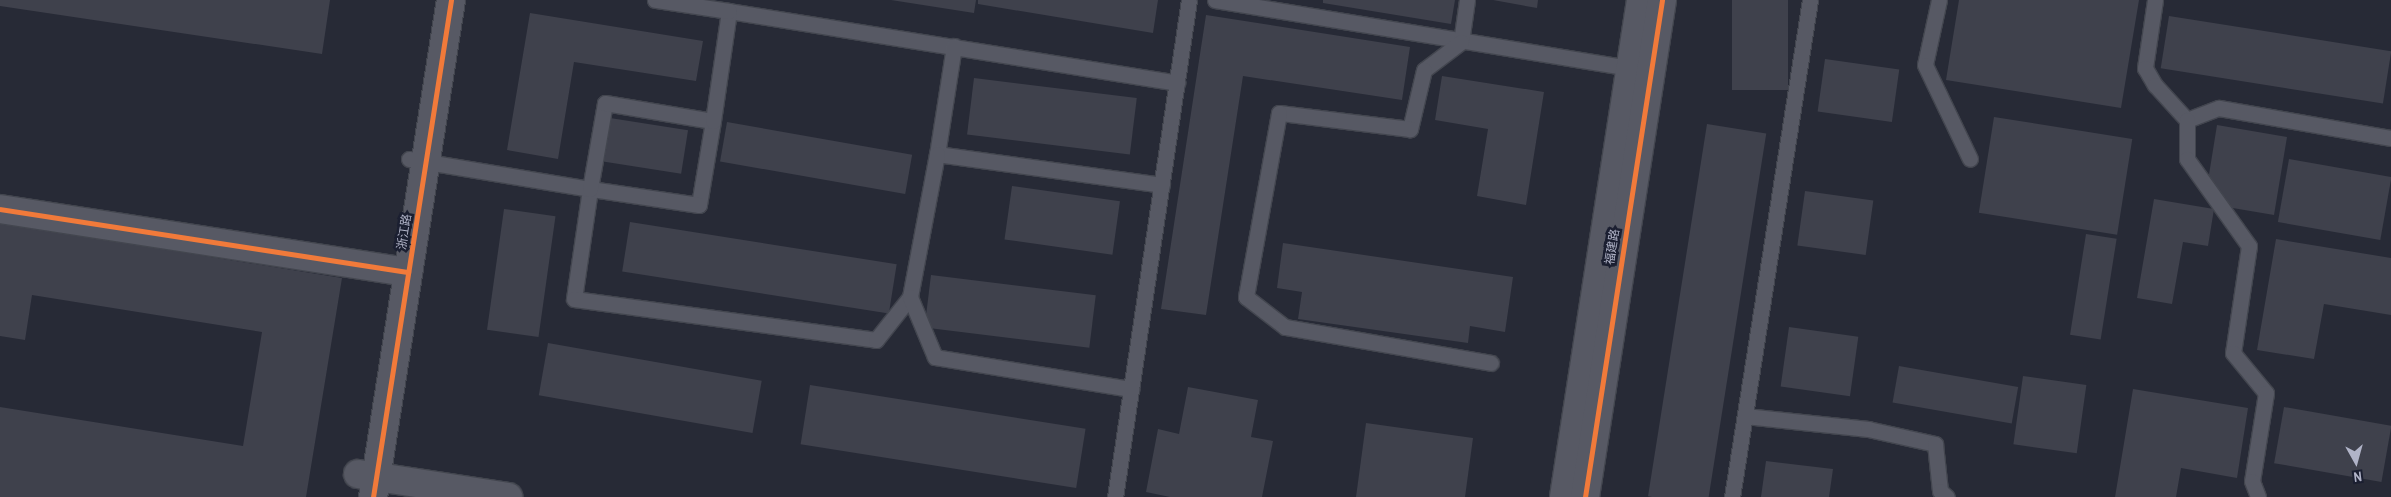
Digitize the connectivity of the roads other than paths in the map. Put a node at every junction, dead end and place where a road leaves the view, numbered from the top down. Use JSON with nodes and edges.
{"nodes":[{"id":1,"x":432,"y":0,"type":"edge"},
{"id":2,"x":451,"y":0,"type":"edge"},
{"id":3,"x":655,"y":0,"type":"edge"},
{"id":4,"x":1189,"y":0,"type":"edge"},
{"id":5,"x":1215,"y":0,"type":"edge"},
{"id":6,"x":1467,"y":0,"type":"edge"},
{"id":7,"x":1641,"y":0,"type":"edge"},
{"id":8,"x":1662,"y":0,"type":"edge"},
{"id":9,"x":1810,"y":0,"type":"edge"},
{"id":10,"x":1939,"y":0,"type":"edge"},
{"id":11,"x":2155,"y":0,"type":"edge"},
{"id":12,"x":1284,"y":6,"type":"edge"},
{"id":13,"x":730,"y":11,"type":"junction"},
{"id":14,"x":1461,"y":42,"type":"junction"},
{"id":15,"x":954,"y":46,"type":"junction"},
{"id":16,"x":1630,"y":68,"type":"junction"},
{"id":17,"x":1177,"y":83,"type":"junction"},
{"id":18,"x":2188,"y":120,"type":"junction"},
{"id":19,"x":713,"y":121,"type":"junction"},
{"id":20,"x":2391,"y":138,"type":"edge"},
{"id":21,"x":938,"y":154,"type":"junction"},
{"id":22,"x":1970,"y":159,"type":"dead end"},
{"id":23,"x":418,"y":161,"type":"junction"},
{"id":24,"x":1162,"y":185,"type":"junction"},
{"id":25,"x":590,"y":189,"type":"junction"},
{"id":26,"x":0,"y":209,"type":"edge"},
{"id":27,"x":400,"y":271,"type":"junction"},
{"id":28,"x":910,"y":297,"type":"junction"},
{"id":29,"x":1492,"y":363,"type":"dead end"},
{"id":30,"x":1131,"y":389,"type":"junction"},
{"id":31,"x":1745,"y":416,"type":"junction"},
{"id":32,"x":365,"y":486,"type":"edge"},
{"id":33,"x":508,"y":497,"type":"edge"},
{"id":34,"x":1115,"y":497,"type":"edge"},
{"id":35,"x":1564,"y":497,"type":"edge"},
{"id":36,"x":1585,"y":497,"type":"edge"},
{"id":37,"x":1732,"y":497,"type":"edge"},
{"id":38,"x":1947,"y":497,"type":"edge"},
{"id":39,"x":2258,"y":497,"type":"edge"}],
"edges":[{"from":1,"to":23,"type":"street","name":"浙江路"},
{"from":2,"to":23,"type":"street","name":"浙江路"},
{"from":3,"to":13,"type":"lane"},
{"from":4,"to":17,"type":"lane"},
{"from":5,"to":12,"type":"lane"},
{"from":6,"to":14,"type":"lane"},
{"from":7,"to":16,"type":"street","name":"福建路"},
{"from":8,"to":36,"type":"street","name":"福建路"},
{"from":9,"to":31,"type":"lane"},
{"from":10,"to":22,"type":"lane"},
{"from":11,"to":18,"type":"lane"},
{"from":12,"to":14,"type":"lane"},
{"from":13,"to":15,"type":"lane"},
{"from":13,"to":19,"type":"lane"},
{"from":14,"to":16,"type":"lane"},
{"from":14,"to":29,"type":"lane"},
{"from":15,"to":17,"type":"lane"},
{"from":15,"to":21,"type":"lane"},
{"from":16,"to":35,"type":"street","name":"福建路"},
{"from":17,"to":24,"type":"lane"},
{"from":18,"to":20,"type":"lane"},
{"from":18,"to":39,"type":"lane"},
{"from":19,"to":25,"type":"lane"},
{"from":19,"to":25,"type":"lane"},
{"from":21,"to":24,"type":"lane"},
{"from":21,"to":28,"type":"lane"},
{"from":23,"to":25,"type":"lane"},
{"from":23,"to":27,"type":"street","name":"浙江路"},
{"from":24,"to":30,"type":"lane"},
{"from":25,"to":28,"type":"lane"},
{"from":26,"to":27,"type":"street"},
{"from":27,"to":32,"type":"street","name":"浙江路"},
{"from":28,"to":30,"type":"lane"},
{"from":30,"to":34,"type":"lane"},
{"from":31,"to":37,"type":"lane"},
{"from":31,"to":38,"type":"lane"},
{"from":32,"to":33,"type":"street"}]}
